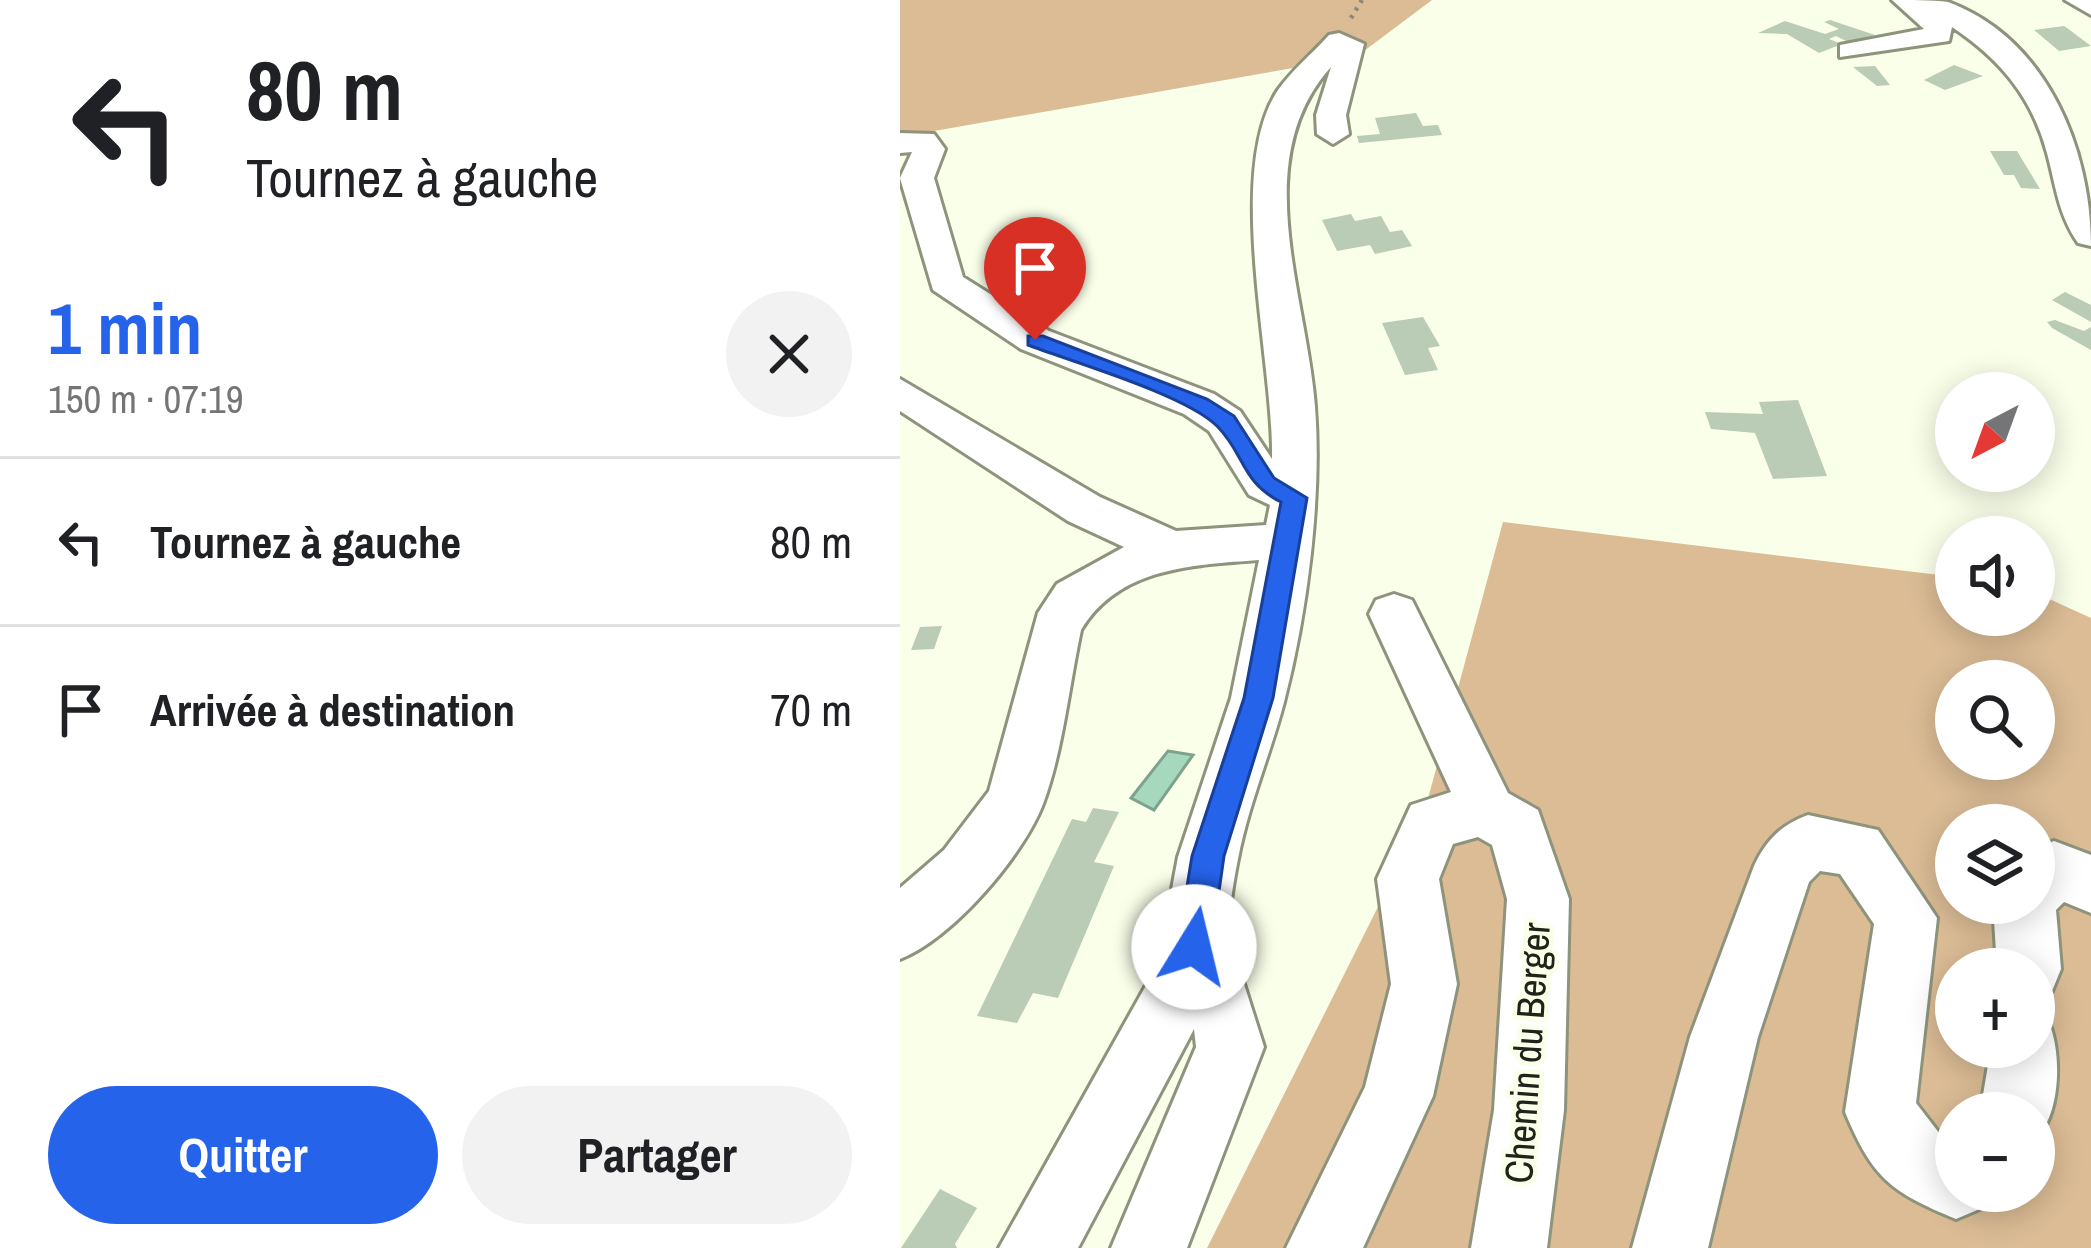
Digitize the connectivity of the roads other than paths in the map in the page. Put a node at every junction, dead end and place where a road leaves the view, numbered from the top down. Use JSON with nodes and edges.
{"nodes":[{"id":1,"x":1905,"y":0,"type":"edge"},
{"id":2,"x":1926,"y":0,"type":"edge"},
{"id":3,"x":2078,"y":0,"type":"edge"},
{"id":4,"x":2091,"y":7,"type":"edge"},
{"id":5,"x":1850,"y":51,"type":"dead end"},
{"id":6,"x":1333,"y":134,"type":"dead end"},
{"id":7,"x":900,"y":143,"type":"edge"},
{"id":8,"x":2091,"y":235,"type":"edge"},
{"id":9,"x":900,"y":392,"type":"edge"},
{"id":10,"x":1292,"y":520,"type":"junction"},
{"id":11,"x":1171,"y":549,"type":"junction"},
{"id":12,"x":1394,"y":614,"type":"dead end"},
{"id":13,"x":1484,"y":809,"type":"junction"},
{"id":14,"x":2055,"y":869,"type":"edge"},
{"id":15,"x":2091,"y":884,"type":"edge"},
{"id":16,"x":900,"y":929,"type":"edge"},
{"id":17,"x":1189,"y":973,"type":"junction"},
{"id":18,"x":1935,"y":1173,"type":"edge"},
{"id":19,"x":1037,"y":1248,"type":"edge"},
{"id":20,"x":1148,"y":1248,"type":"edge"},
{"id":21,"x":1324,"y":1248,"type":"edge"},
{"id":22,"x":1509,"y":1248,"type":"edge"},
{"id":23,"x":1670,"y":1248,"type":"edge"}],
"edges":[{"from":1,"to":5,"type":"street"},
{"from":2,"to":8,"type":"street"},
{"from":3,"to":4,"type":"street"},
{"from":6,"to":10,"type":"street"},
{"from":7,"to":10,"type":"street"},
{"from":9,"to":11,"type":"street"},
{"from":10,"to":11,"type":"street"},
{"from":10,"to":17,"type":"street"},
{"from":11,"to":16,"type":"street"},
{"from":12,"to":13,"type":"street"},
{"from":13,"to":21,"type":"street"},
{"from":13,"to":22,"type":"street","name":"Chemin du Berger"},
{"from":14,"to":15,"type":"street"},
{"from":17,"to":19,"type":"street"},
{"from":17,"to":20,"type":"street"},
{"from":18,"to":23,"type":"street"}]}
